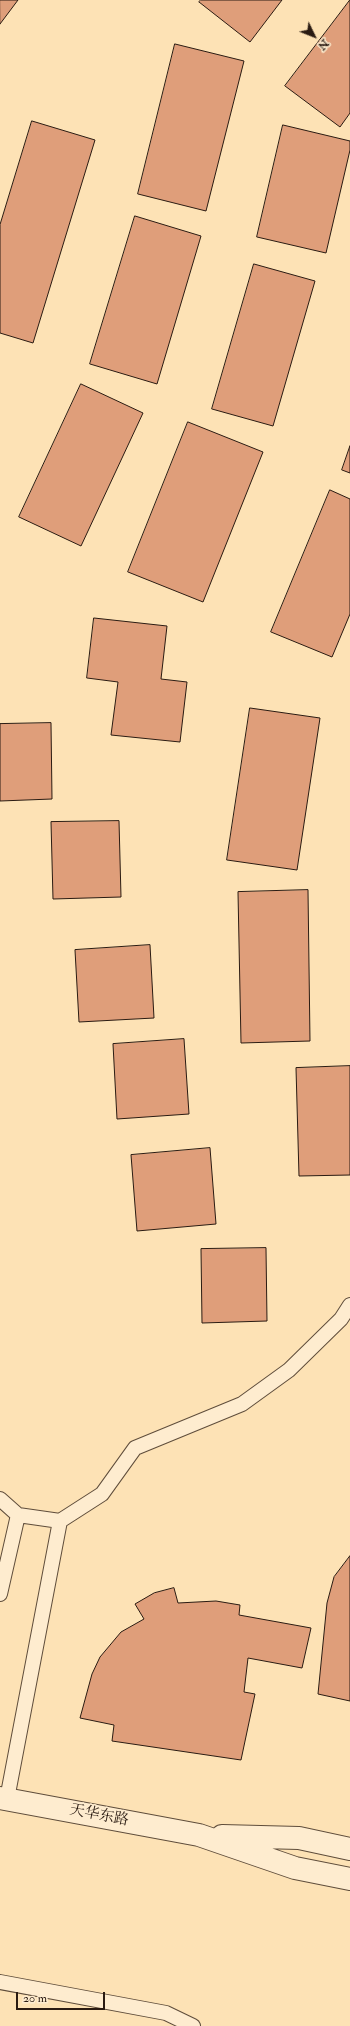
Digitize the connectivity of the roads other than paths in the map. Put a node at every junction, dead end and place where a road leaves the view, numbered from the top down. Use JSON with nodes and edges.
{"nodes":[{"id":1,"x":350,"y":1305,"type":"edge"},
{"id":2,"x":0,"y":1499,"type":"edge"},
{"id":3,"x":18,"y":1516,"type":"junction"},
{"id":4,"x":60,"y":1521,"type":"junction"},
{"id":5,"x":0,"y":1594,"type":"edge"},
{"id":6,"x":4,"y":1798,"type":"edge"},
{"id":7,"x":199,"y":1835,"type":"junction"},
{"id":8,"x":350,"y":1849,"type":"edge"},
{"id":9,"x":350,"y":1879,"type":"edge"},
{"id":10,"x":0,"y":1982,"type":"edge"},
{"id":11,"x":193,"y":2026,"type":"edge"}],
"edges":[{"from":1,"to":4,"type":"lane"},
{"from":2,"to":3,"type":"lane"},
{"from":3,"to":4,"type":"lane"},
{"from":3,"to":5,"type":"lane"},
{"from":4,"to":6,"type":"lane"},
{"from":6,"to":7,"type":"street","name":"天华东路"},
{"from":7,"to":8,"type":"street","name":"天华东路"},
{"from":7,"to":9,"type":"street","name":"天华东路"},
{"from":10,"to":11,"type":"lane"}]}
